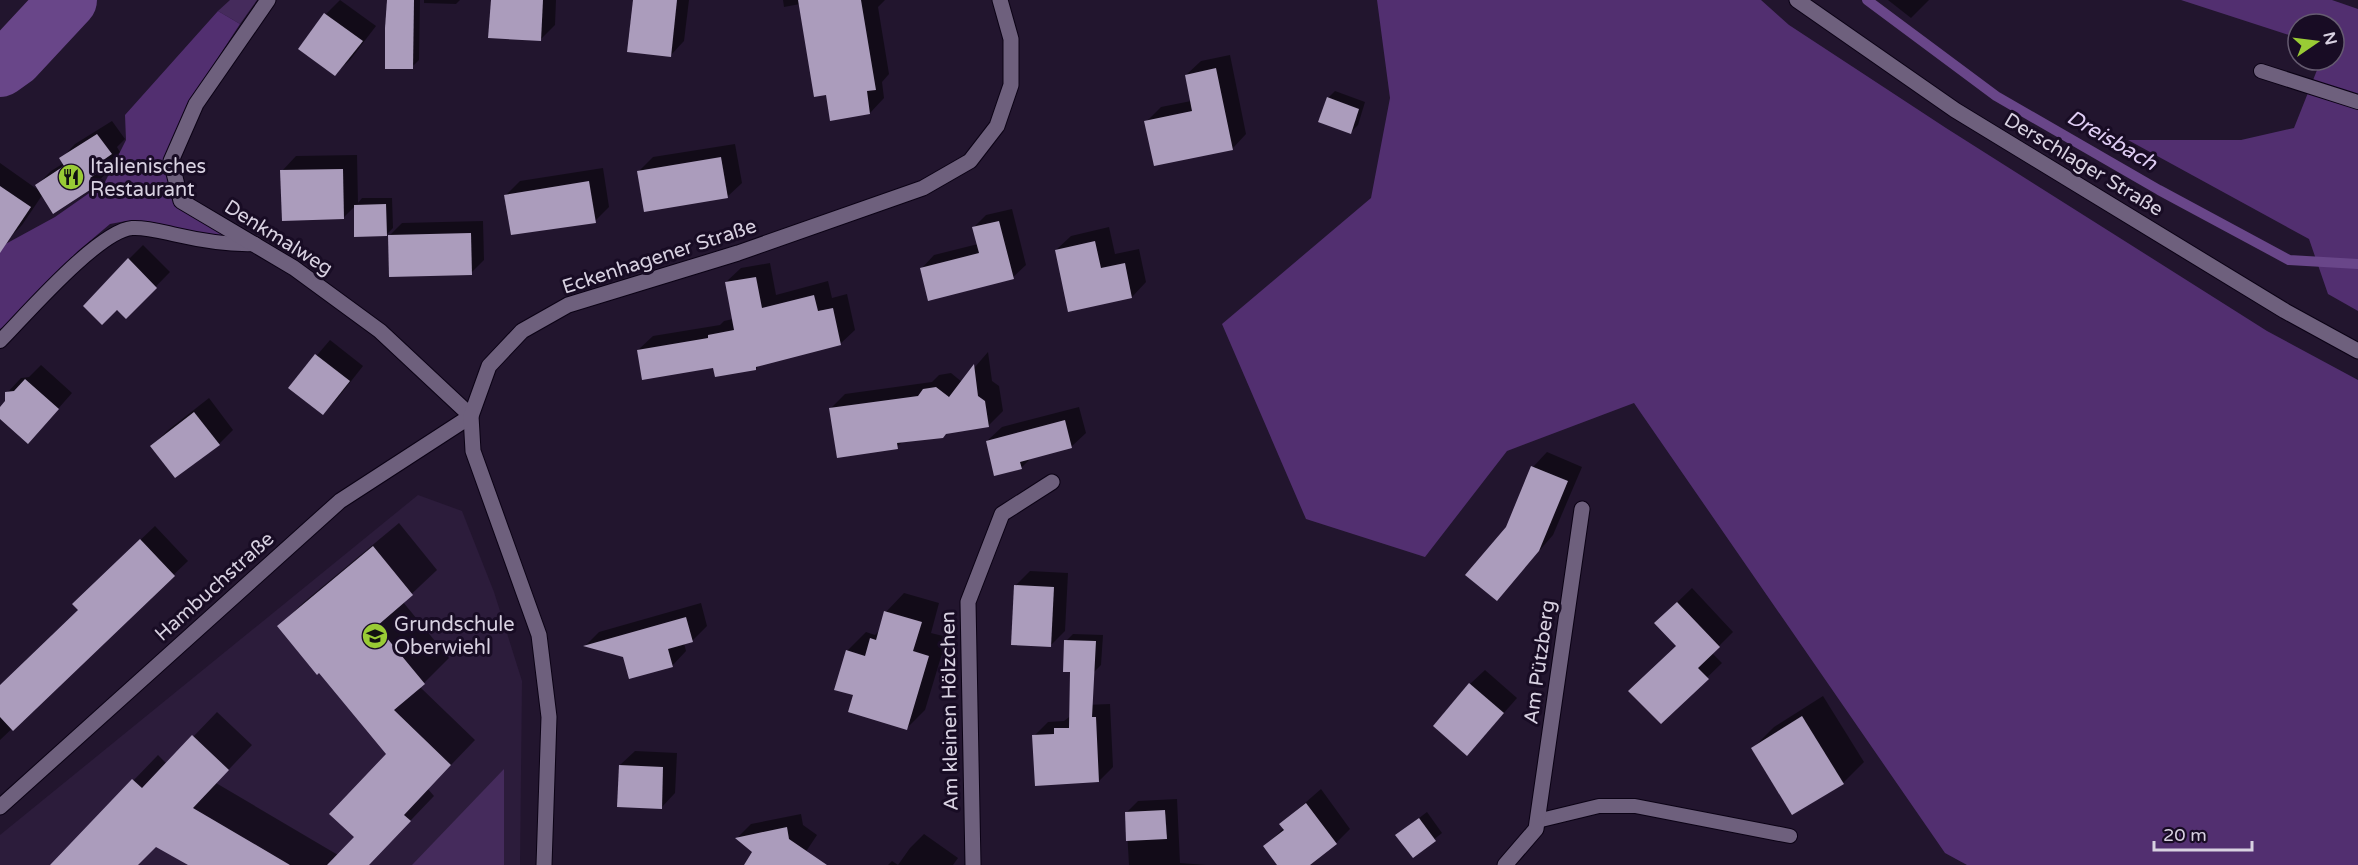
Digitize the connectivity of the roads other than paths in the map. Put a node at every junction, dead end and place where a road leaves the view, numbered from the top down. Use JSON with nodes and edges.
{"nodes":[{"id":1,"x":268,"y":0,"type":"edge"},
{"id":2,"x":1000,"y":0,"type":"edge"},
{"id":3,"x":1797,"y":0,"type":"edge"},
{"id":4,"x":2261,"y":71,"type":"dead end"},
{"id":5,"x":2358,"y":102,"type":"edge"},
{"id":6,"x":255,"y":244,"type":"junction"},
{"id":7,"x":0,"y":341,"type":"edge"},
{"id":8,"x":2358,"y":351,"type":"edge"},
{"id":9,"x":471,"y":416,"type":"junction"},
{"id":10,"x":1052,"y":483,"type":"dead end"},
{"id":11,"x":1582,"y":509,"type":"dead end"},
{"id":12,"x":0,"y":807,"type":"edge"},
{"id":13,"x":1537,"y":821,"type":"junction"},
{"id":14,"x":1790,"y":837,"type":"dead end"},
{"id":15,"x":544,"y":865,"type":"edge"},
{"id":16,"x":973,"y":865,"type":"edge"},
{"id":17,"x":1505,"y":865,"type":"edge"}],
"edges":[{"from":1,"to":6,"type":"street","name":"Denkmalweg"},
{"from":2,"to":9,"type":"street","name":"Eckenhagener Straße"},
{"from":3,"to":8,"type":"street","name":"Derschlager Straße"},
{"from":4,"to":5,"type":"lane"},
{"from":6,"to":7,"type":"lane"},
{"from":6,"to":9,"type":"street","name":"Denkmalweg"},
{"from":9,"to":12,"type":"street","name":"Hambuchstraße"},
{"from":9,"to":15,"type":"street","name":"Eckenhagener Straße"},
{"from":10,"to":16,"type":"street","name":"Am kleinen Hölzchen"},
{"from":11,"to":13,"type":"street","name":"Am Pützberg"},
{"from":13,"to":14,"type":"lane"},
{"from":13,"to":17,"type":"street","name":"Am Pützberg"}]}
